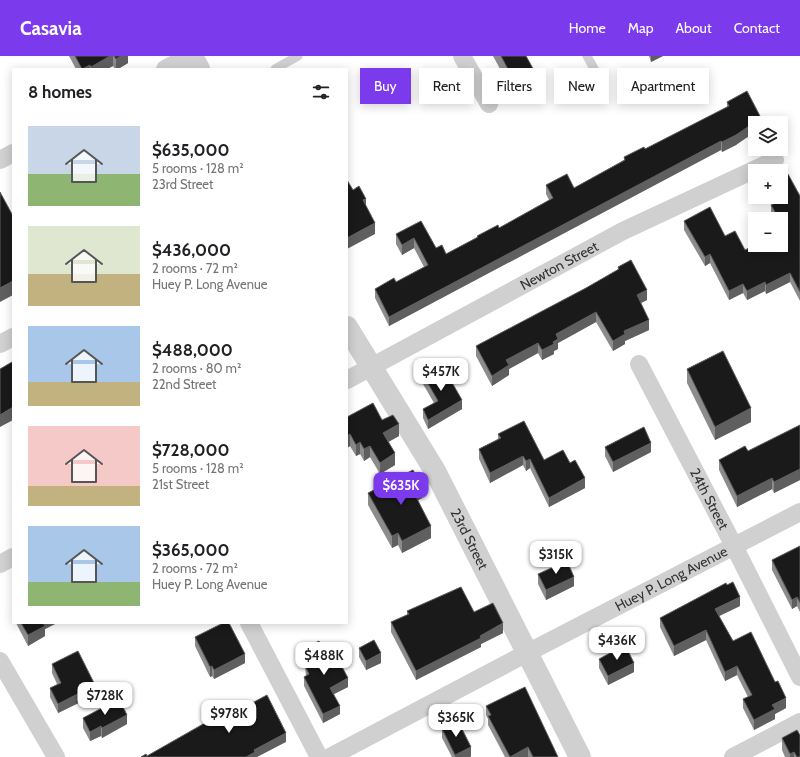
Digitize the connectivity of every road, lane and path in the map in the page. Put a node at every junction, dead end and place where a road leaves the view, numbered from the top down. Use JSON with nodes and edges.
{"nodes":[{"id":1,"x":189,"y":56,"type":"edge"},
{"id":2,"x":192,"y":56,"type":"edge"},
{"id":3,"x":298,"y":56,"type":"edge"},
{"id":4,"x":462,"y":56,"type":"edge"},
{"id":5,"x":587,"y":56,"type":"edge"},
{"id":6,"x":167,"y":68,"type":"edge"},
{"id":7,"x":198,"y":68,"type":"edge"},
{"id":8,"x":277,"y":68,"type":"edge"},
{"id":9,"x":594,"y":68,"type":"edge"},
{"id":10,"x":482,"y":92,"type":"edge"},
{"id":11,"x":12,"y":154,"type":"edge"},
{"id":12,"x":0,"y":160,"type":"edge"},
{"id":13,"x":775,"y":160,"type":"dead end"},
{"id":14,"x":348,"y":329,"type":"edge"},
{"id":15,"x":12,"y":338,"type":"edge"},
{"id":16,"x":0,"y":344,"type":"edge"},
{"id":17,"x":639,"y":364,"type":"dead end"},
{"id":18,"x":372,"y":367,"type":"junction"},
{"id":19,"x":348,"y":379,"type":"edge"},
{"id":20,"x":800,"y":512,"type":"edge"},
{"id":21,"x":734,"y":546,"type":"junction"},
{"id":22,"x":12,"y":558,"type":"edge"},
{"id":23,"x":0,"y":564,"type":"edge"},
{"id":24,"x":250,"y":624,"type":"edge"},
{"id":25,"x":527,"y":652,"type":"junction"},
{"id":26,"x":0,"y":661,"type":"edge"},
{"id":27,"x":800,"y":677,"type":"edge"},
{"id":28,"x":800,"y":722,"type":"edge"},
{"id":29,"x":56,"y":757,"type":"edge"},
{"id":30,"x":319,"y":757,"type":"edge"},
{"id":31,"x":330,"y":757,"type":"edge"},
{"id":32,"x":580,"y":757,"type":"edge"},
{"id":33,"x":733,"y":757,"type":"edge"}],
"edges":[{"from":1,"to":6,"type":"street"},
{"from":2,"to":7,"type":"street"},
{"from":3,"to":8,"type":"lane"},
{"from":4,"to":10,"type":"street"},
{"from":5,"to":9,"type":"lane"},
{"from":11,"to":12,"type":"street"},
{"from":13,"to":18,"type":"street","name":"Newton Street"},
{"from":14,"to":18,"type":"street","name":"23rd Street"},
{"from":15,"to":16,"type":"street"},
{"from":17,"to":21,"type":"street","name":"24th Street"},
{"from":18,"to":19,"type":"street","name":"Newton Street"},
{"from":18,"to":25,"type":"street","name":"23rd Street"},
{"from":20,"to":21,"type":"street","name":"Huey P. Long Avenue"},
{"from":21,"to":25,"type":"street","name":"Huey P. Long Avenue"},
{"from":21,"to":27,"type":"street","name":"24th Street"},
{"from":22,"to":23,"type":"street"},
{"from":24,"to":30,"type":"street"},
{"from":25,"to":31,"type":"street","name":"Huey P. Long Avenue"},
{"from":25,"to":32,"type":"street","name":"23rd Street"},
{"from":26,"to":29,"type":"street"},
{"from":28,"to":33,"type":"street"}]}
